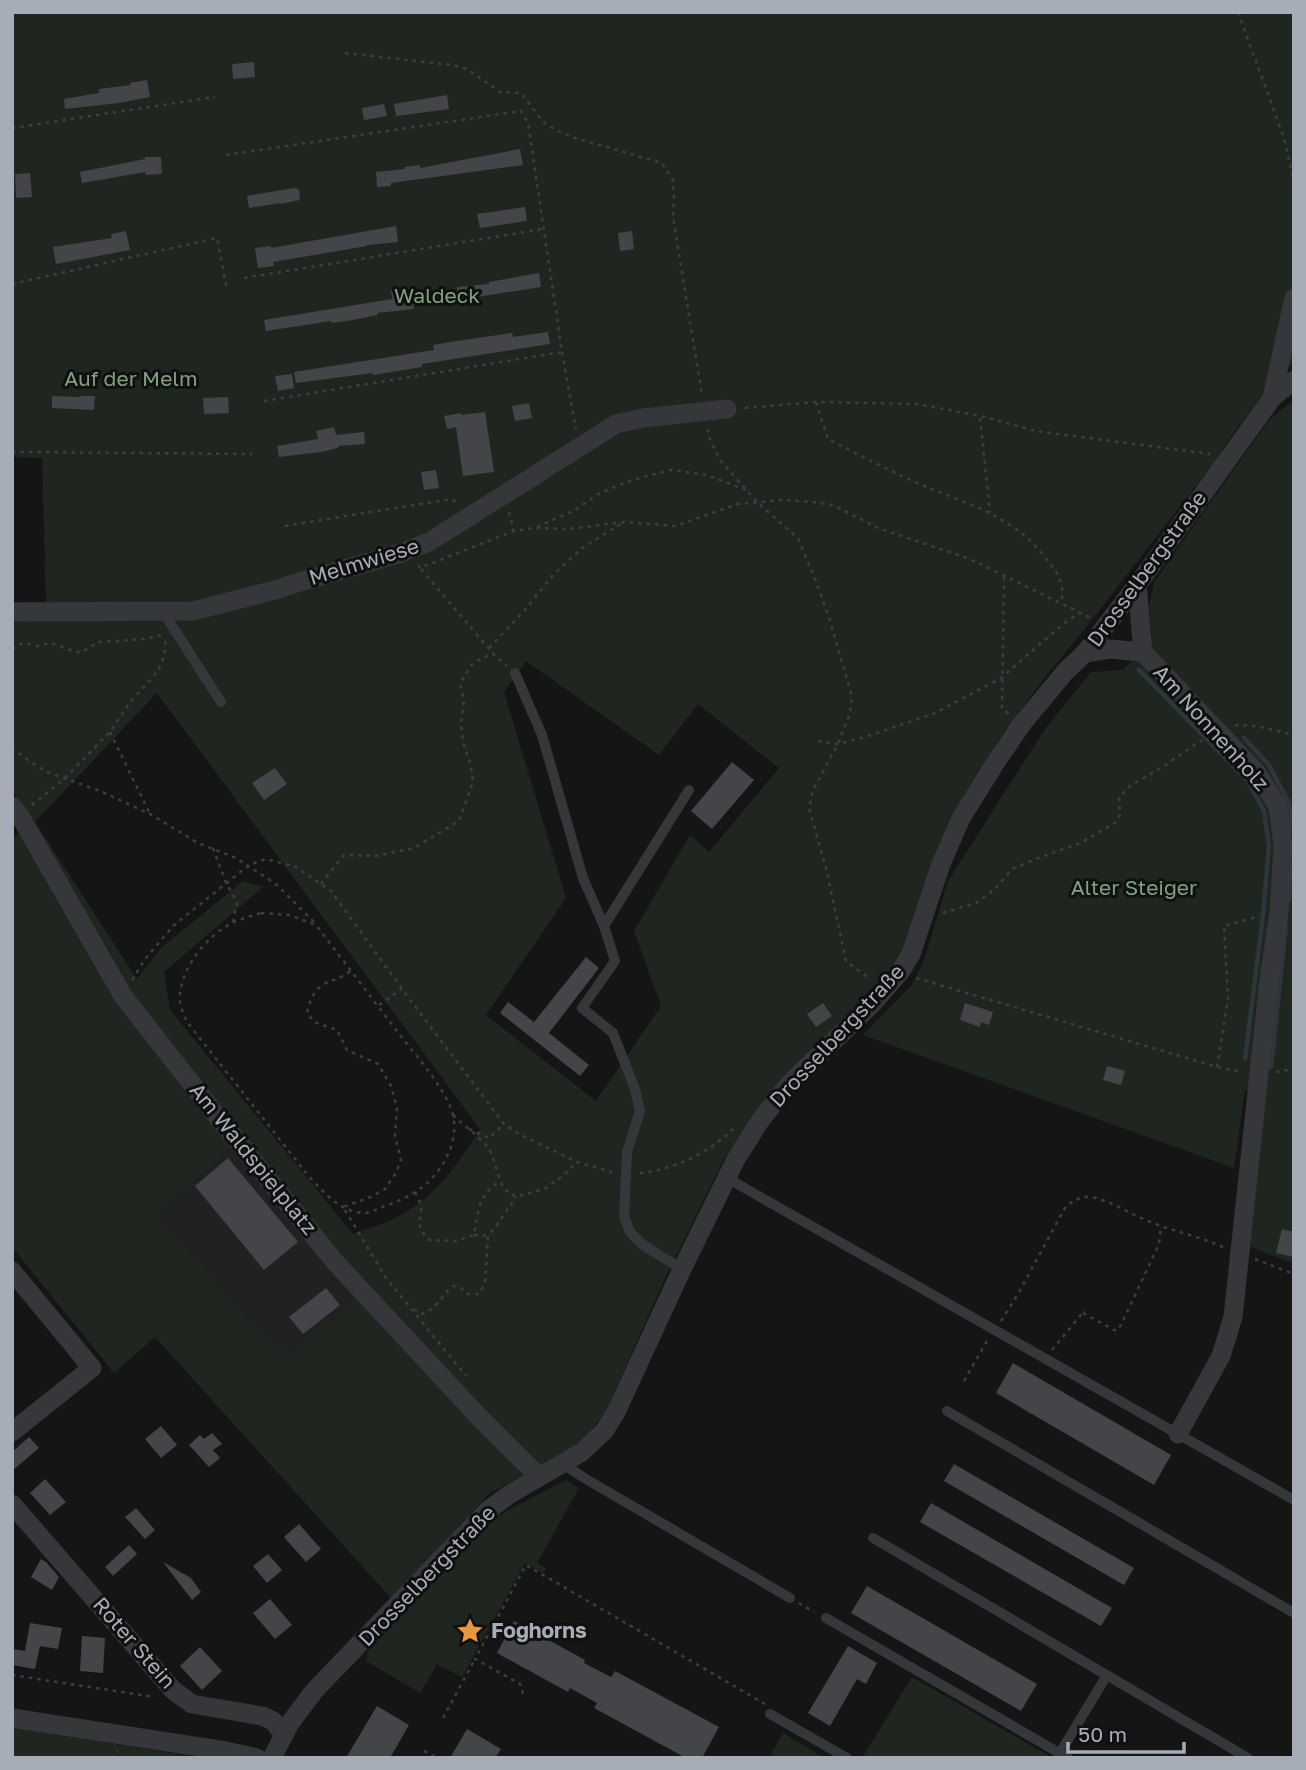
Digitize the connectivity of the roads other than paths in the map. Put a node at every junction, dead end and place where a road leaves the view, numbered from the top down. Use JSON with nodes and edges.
{"nodes":[{"id":1,"x":1294,"y":298,"type":"edge"},
{"id":2,"x":1294,"y":380,"type":"edge"},
{"id":3,"x":1272,"y":398,"type":"junction"},
{"id":4,"x":727,"y":410,"type":"road end"},
{"id":5,"x":1137,"y":584,"type":"junction"},
{"id":6,"x":12,"y":612,"type":"edge"},
{"id":7,"x":162,"y":612,"type":"junction"},
{"id":8,"x":1143,"y":652,"type":"junction"},
{"id":9,"x":1085,"y":653,"type":"junction"},
{"id":10,"x":515,"y":673,"type":"dead end"},
{"id":11,"x":221,"y":702,"type":"dead end"},
{"id":12,"x":689,"y":790,"type":"dead end"},
{"id":13,"x":15,"y":815,"type":"edge"},
{"id":14,"x":604,"y":926,"type":"junction"},
{"id":15,"x":727,"y":1178,"type":"junction"},
{"id":16,"x":681,"y":1269,"type":"junction"},
{"id":17,"x":12,"y":1271,"type":"edge"},
{"id":18,"x":947,"y":1411,"type":"dead end"},
{"id":19,"x":12,"y":1432,"type":"edge"},
{"id":20,"x":1178,"y":1434,"type":"junction"},
{"id":21,"x":563,"y":1464,"type":"junction"},
{"id":22,"x":539,"y":1477,"type":"junction"},
{"id":23,"x":1294,"y":1500,"type":"edge"},
{"id":24,"x":12,"y":1504,"type":"edge"},
{"id":25,"x":873,"y":1538,"type":"dead end"},
{"id":26,"x":790,"y":1598,"type":"dead end"},
{"id":27,"x":1294,"y":1613,"type":"edge"},
{"id":28,"x":826,"y":1618,"type":"dead end"},
{"id":29,"x":1107,"y":1675,"type":"junction"},
{"id":30,"x":772,"y":1712,"type":"road end"},
{"id":31,"x":12,"y":1718,"type":"edge"},
{"id":32,"x":284,"y":1734,"type":"junction"},
{"id":33,"x":222,"y":1754,"type":"edge"},
{"id":34,"x":1064,"y":1755,"type":"edge"},
{"id":35,"x":257,"y":1758,"type":"edge"},
{"id":36,"x":272,"y":1758,"type":"edge"},
{"id":37,"x":847,"y":1758,"type":"edge"},
{"id":38,"x":1248,"y":1758,"type":"edge"}],
"edges":[{"from":1,"to":3,"type":"street"},
{"from":2,"to":3,"type":"street","name":"Drosselbergstraße"},
{"from":3,"to":5,"type":"street","name":"Drosselbergstraße"},
{"from":4,"to":7,"type":"street","name":"Melmwiese"},
{"from":5,"to":8,"type":"street","name":"Am Nonnenholz"},
{"from":5,"to":9,"type":"street","name":"Drosselbergstraße"},
{"from":6,"to":7,"type":"street","name":"Melmwiese"},
{"from":7,"to":11,"type":"lane"},
{"from":8,"to":9,"type":"street"},
{"from":8,"to":20,"type":"street","name":"Am Nonnenholz"},
{"from":9,"to":15,"type":"street","name":"Drosselbergstraße"},
{"from":10,"to":14,"type":"lane"},
{"from":12,"to":14,"type":"lane"},
{"from":13,"to":22,"type":"street","name":"Am Waldspielplatz"},
{"from":14,"to":16,"type":"lane"},
{"from":15,"to":16,"type":"street","name":"Drosselbergstraße"},
{"from":15,"to":20,"type":"lane"},
{"from":16,"to":21,"type":"street","name":"Drosselbergstraße"},
{"from":17,"to":19,"type":"street"},
{"from":18,"to":27,"type":"lane"},
{"from":20,"to":23,"type":"lane"},
{"from":21,"to":22,"type":"street","name":"Drosselbergstraße"},
{"from":21,"to":26,"type":"lane"},
{"from":22,"to":32,"type":"street","name":"Drosselbergstraße"},
{"from":24,"to":32,"type":"street","name":"Roter Stein"},
{"from":25,"to":29,"type":"lane"},
{"from":28,"to":34,"type":"lane"},
{"from":29,"to":34,"type":"lane"},
{"from":29,"to":38,"type":"lane"},
{"from":30,"to":37,"type":"lane"},
{"from":31,"to":33,"type":"street"},
{"from":32,"to":36,"type":"street","name":"Drosselbergstraße"},
{"from":33,"to":35,"type":"street"}]}
